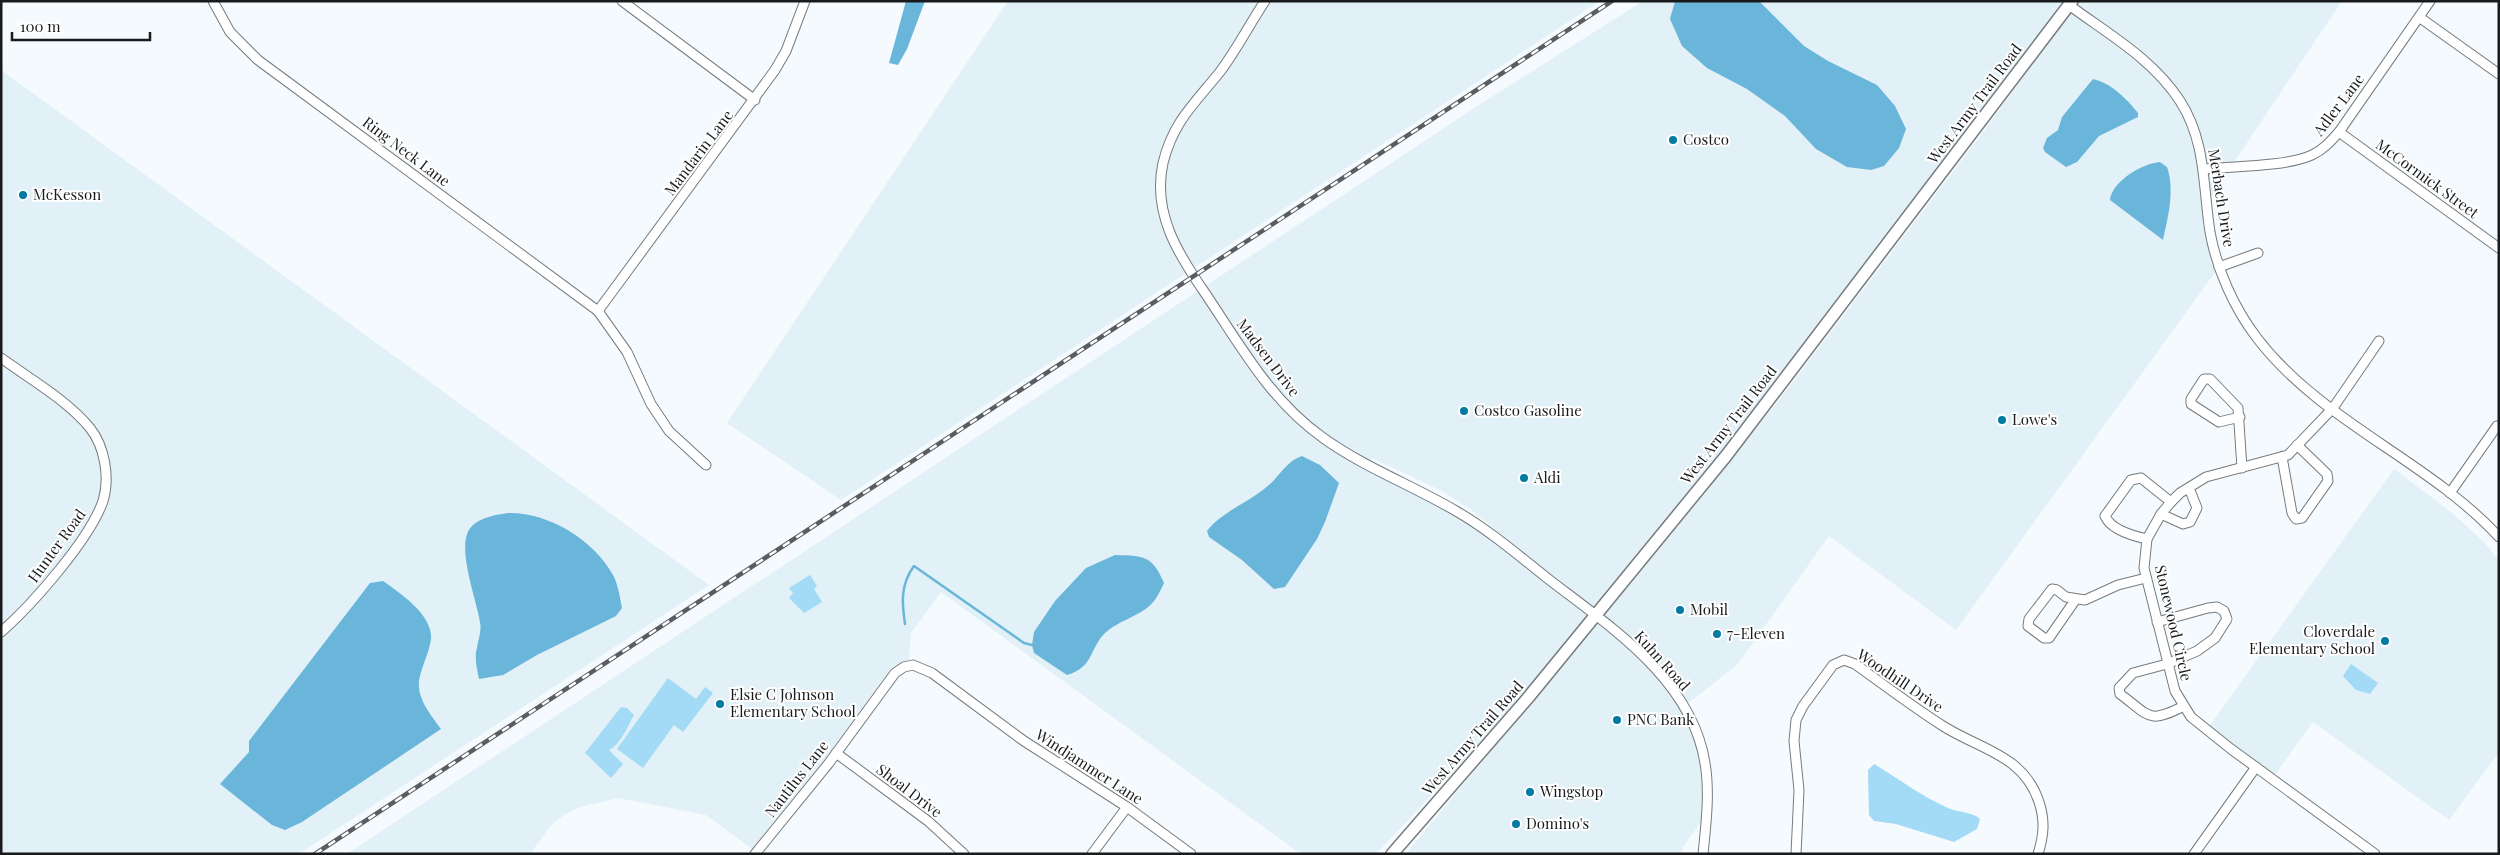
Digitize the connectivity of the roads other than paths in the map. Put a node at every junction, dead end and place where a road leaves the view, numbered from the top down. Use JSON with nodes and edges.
{"nodes":[{"id":1,"x":213,"y":1,"type":"edge"},
{"id":2,"x":622,"y":1,"type":"edge"},
{"id":3,"x":805,"y":1,"type":"edge"},
{"id":4,"x":1264,"y":1,"type":"edge"},
{"id":5,"x":2430,"y":1,"type":"edge"},
{"id":6,"x":2070,"y":3,"type":"edge"},
{"id":7,"x":2419,"y":17,"type":"junction"},
{"id":8,"x":2499,"y":74,"type":"edge"},
{"id":9,"x":755,"y":100,"type":"junction"},
{"id":10,"x":2339,"y":132,"type":"junction"},
{"id":11,"x":2204,"y":169,"type":"junction"},
{"id":12,"x":2499,"y":248,"type":"edge"},
{"id":13,"x":2258,"y":253,"type":"dead end"},
{"id":14,"x":2219,"y":267,"type":"junction"},
{"id":15,"x":598,"y":312,"type":"junction"},
{"id":16,"x":2379,"y":342,"type":"dead end"},
{"id":17,"x":1,"y":358,"type":"edge"},
{"id":18,"x":2333,"y":408,"type":"junction"},
{"id":19,"x":2240,"y":417,"type":"junction"},
{"id":20,"x":2498,"y":426,"type":"dead end"},
{"id":21,"x":2297,"y":445,"type":"junction"},
{"id":22,"x":2282,"y":457,"type":"junction"},
{"id":23,"x":706,"y":464,"type":"dead end"},
{"id":24,"x":2242,"y":468,"type":"junction"},
{"id":25,"x":2189,"y":488,"type":"junction"},
{"id":26,"x":2450,"y":493,"type":"junction"},
{"id":27,"x":2171,"y":502,"type":"junction"},
{"id":28,"x":2161,"y":514,"type":"junction"},
{"id":29,"x":2499,"y":537,"type":"edge"},
{"id":30,"x":2147,"y":539,"type":"junction"},
{"id":31,"x":2146,"y":578,"type":"junction"},
{"id":32,"x":2076,"y":599,"type":"junction"},
{"id":33,"x":1595,"y":616,"type":"junction"},
{"id":34,"x":2157,"y":622,"type":"junction"},
{"id":35,"x":1,"y":632,"type":"edge"},
{"id":36,"x":2167,"y":664,"type":"junction"},
{"id":37,"x":973,"y":703,"type":"joint"},
{"id":38,"x":2184,"y":706,"type":"junction"},
{"id":39,"x":836,"y":753,"type":"junction"},
{"id":40,"x":2256,"y":767,"type":"junction"},
{"id":41,"x":1126,"y":807,"type":"junction"},
{"id":42,"x":755,"y":854,"type":"edge"},
{"id":43,"x":964,"y":854,"type":"edge"},
{"id":44,"x":1092,"y":854,"type":"edge"},
{"id":45,"x":1191,"y":854,"type":"edge"},
{"id":46,"x":1392,"y":854,"type":"edge"},
{"id":47,"x":1703,"y":854,"type":"edge"},
{"id":48,"x":1796,"y":854,"type":"edge"},
{"id":49,"x":2038,"y":854,"type":"edge"},
{"id":50,"x":2194,"y":854,"type":"edge"},
{"id":51,"x":2376,"y":854,"type":"edge"}],
"edges":[{"from":1,"to":15,"type":"street","name":"Ring Neck Lane"},
{"from":2,"to":9,"type":"street"},
{"from":3,"to":9,"type":"street","name":"Mandarin Lane"},
{"from":4,"to":33,"type":"street","name":"Madsen Drive"},
{"from":5,"to":7,"type":"street","name":"Adler Lane"},
{"from":6,"to":11,"type":"street","name":"Merbach Drive"},
{"from":6,"to":33,"type":"main road","name":"West Army Trail Road"},
{"from":7,"to":8,"type":"street"},
{"from":7,"to":10,"type":"street","name":"Adler Lane"},
{"from":9,"to":15,"type":"street","name":"Mandarin Lane"},
{"from":10,"to":11,"type":"street","name":"Adler Lane"},
{"from":10,"to":12,"type":"street","name":"McCormick Street"},
{"from":11,"to":14,"type":"street","name":"Merbach Drive"},
{"from":13,"to":14,"type":"street"},
{"from":14,"to":18,"type":"street","name":"Merbach Drive"},
{"from":15,"to":23,"type":"street","name":"Ring Neck Lane"},
{"from":16,"to":18,"type":"street","name":"Stonewood Circle"},
{"from":17,"to":35,"type":"street","name":"Hunter Road"},
{"from":18,"to":21,"type":"street","name":"Stonewood Circle"},
{"from":18,"to":26,"type":"street","name":"Merbach Drive"},
{"from":19,"to":19,"type":"street"},
{"from":19,"to":24,"type":"street"},
{"from":20,"to":26,"type":"street"},
{"from":21,"to":22,"type":"street","name":"Stonewood Circle"},
{"from":21,"to":22,"type":"street"},
{"from":22,"to":24,"type":"street","name":"Stonewood Circle"},
{"from":24,"to":25,"type":"street","name":"Stonewood Circle"},
{"from":25,"to":27,"type":"street","name":"Stonewood Circle"},
{"from":25,"to":28,"type":"street"},
{"from":26,"to":29,"type":"street","name":"Merbach Drive"},
{"from":27,"to":28,"type":"street","name":"Stonewood Circle"},
{"from":27,"to":30,"type":"street"},
{"from":28,"to":30,"type":"street","name":"Stonewood Circle"},
{"from":30,"to":31,"type":"street","name":"Stonewood Circle"},
{"from":31,"to":32,"type":"street"},
{"from":31,"to":34,"type":"street","name":"Stonewood Circle"},
{"from":32,"to":32,"type":"street"},
{"from":33,"to":46,"type":"main road","name":"West Army Trail Road"},
{"from":33,"to":47,"type":"street","name":"Kuhn Road"},
{"from":34,"to":36,"type":"street","name":"Stonewood Circle"},
{"from":34,"to":36,"type":"street"},
{"from":36,"to":38,"type":"street","name":"Stonewood Circle"},
{"from":36,"to":38,"type":"street"},
{"from":37,"to":39,"type":"street","name":"Nautilus Lane"},
{"from":37,"to":41,"type":"street","name":"Windjammer Lane"},
{"from":38,"to":40,"type":"street","name":"Stonewood Circle"},
{"from":39,"to":42,"type":"street","name":"Nautilus Lane"},
{"from":39,"to":43,"type":"street","name":"Shoal Drive"},
{"from":40,"to":50,"type":"street"},
{"from":40,"to":51,"type":"street","name":"Stonewood Circle"},
{"from":41,"to":44,"type":"street"},
{"from":41,"to":45,"type":"street","name":"Windjammer Lane"},
{"from":48,"to":49,"type":"street","name":"Woodhill Drive"}]}
